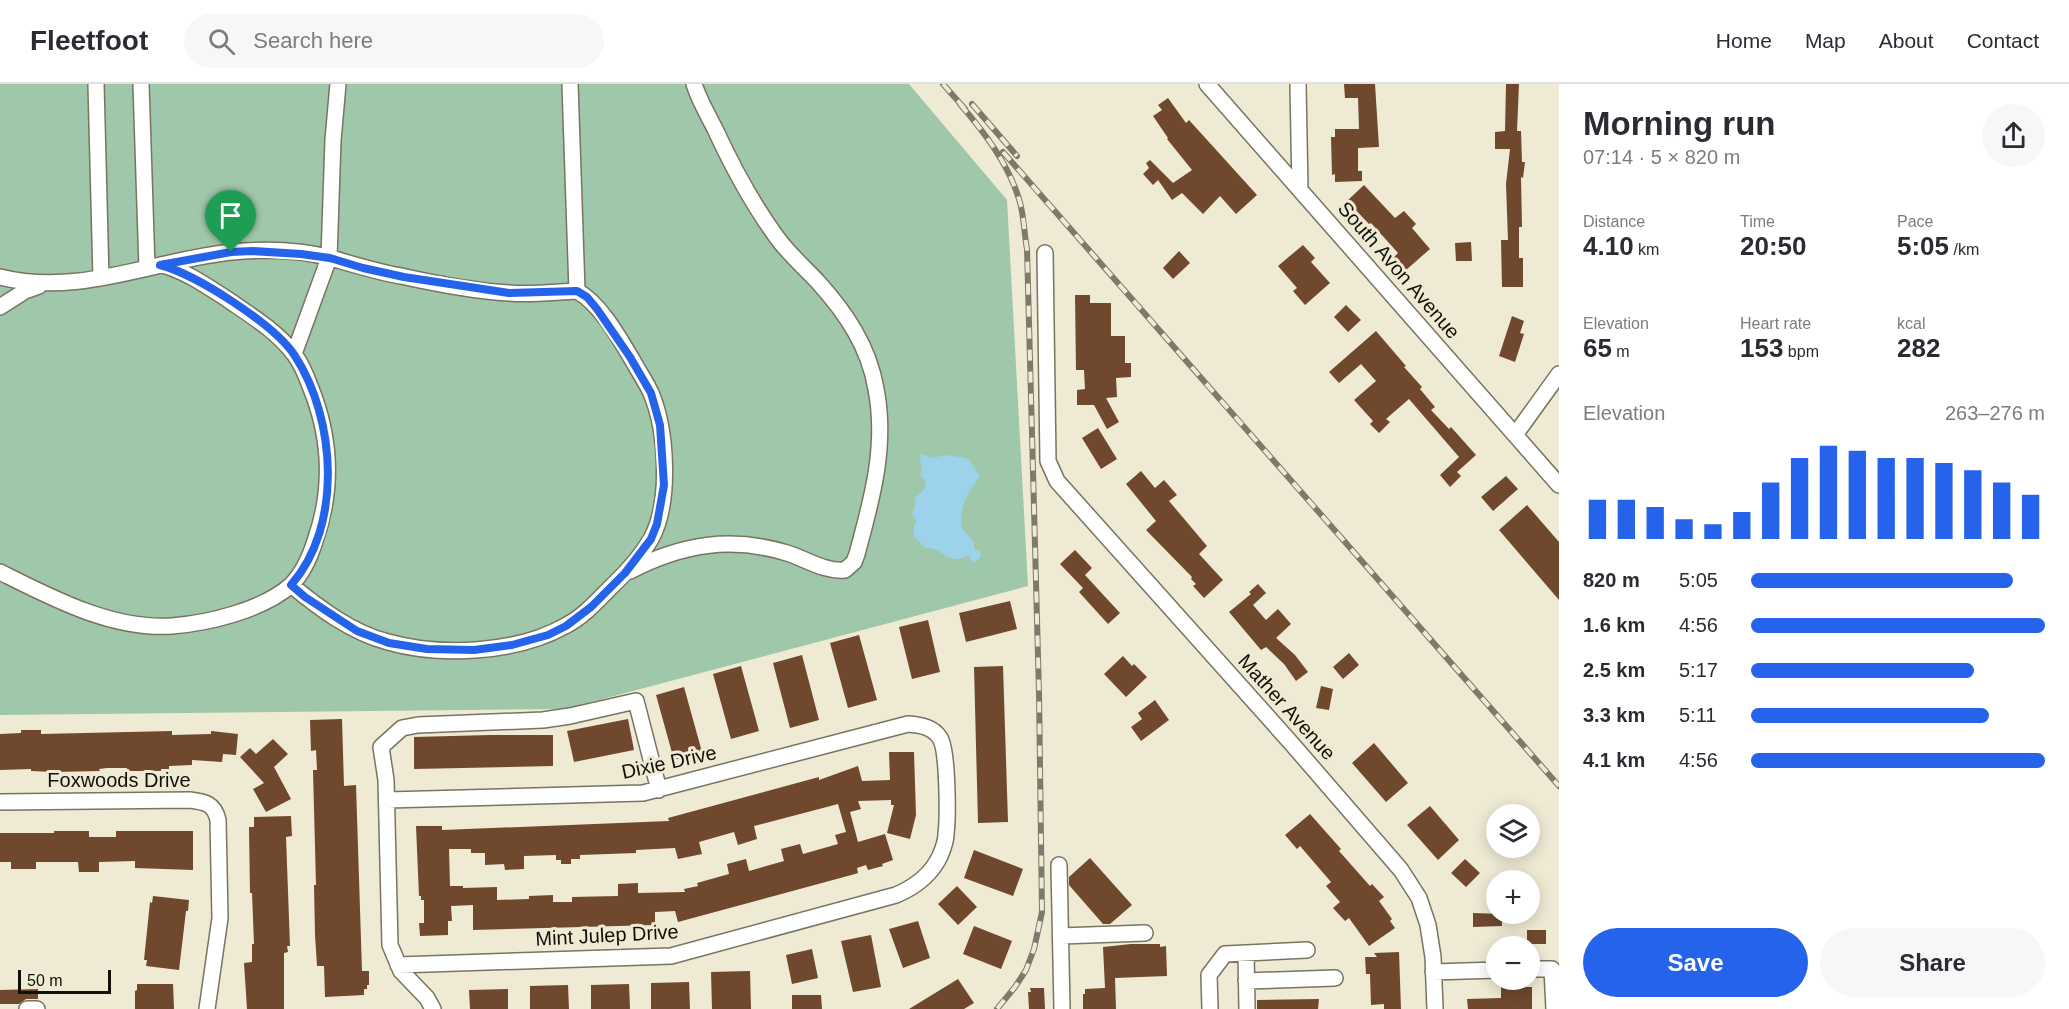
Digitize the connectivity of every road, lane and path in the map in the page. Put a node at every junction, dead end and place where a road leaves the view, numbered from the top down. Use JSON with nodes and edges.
{"nodes":[{"id":1,"x":96,"y":84,"type":"edge"},
{"id":2,"x":141,"y":84,"type":"edge"},
{"id":3,"x":338,"y":84,"type":"edge"},
{"id":4,"x":570,"y":84,"type":"edge"},
{"id":5,"x":694,"y":84,"type":"edge"},
{"id":6,"x":1207,"y":84,"type":"edge"},
{"id":7,"x":1298,"y":84,"type":"edge"},
{"id":8,"x":1300,"y":190,"type":"junction"},
{"id":9,"x":1045,"y":253,"type":"dead end"},
{"id":10,"x":330,"y":258,"type":"junction"},
{"id":11,"x":154,"y":266,"type":"junction"},
{"id":12,"x":0,"y":277,"type":"edge"},
{"id":13,"x":101,"y":278,"type":"junction"},
{"id":14,"x":52,"y":284,"type":"junction"},
{"id":15,"x":577,"y":291,"type":"junction"},
{"id":16,"x":0,"y":307,"type":"edge"},
{"id":17,"x":294,"y":354,"type":"junction"},
{"id":18,"x":1559,"y":374,"type":"edge"},
{"id":19,"x":1515,"y":435,"type":"junction"},
{"id":20,"x":1559,"y":484,"type":"edge"},
{"id":21,"x":0,"y":572,"type":"edge"},
{"id":22,"x":625,"y":573,"type":"junction"},
{"id":23,"x":291,"y":585,"type":"junction"},
{"id":24,"x":659,"y":790,"type":"junction"},
{"id":25,"x":387,"y":800,"type":"junction"},
{"id":26,"x":0,"y":802,"type":"edge"},
{"id":27,"x":1059,"y":865,"type":"dead end"},
{"id":28,"x":916,"y":885,"type":"joint"},
{"id":29,"x":1145,"y":933,"type":"dead end"},
{"id":30,"x":1060,"y":936,"type":"junction"},
{"id":31,"x":1307,"y":950,"type":"dead end"},
{"id":32,"x":1246,"y":953,"type":"junction"},
{"id":33,"x":398,"y":965,"type":"junction"},
{"id":34,"x":1540,"y":969,"type":"edge"},
{"id":35,"x":1486,"y":970,"type":"edge"},
{"id":36,"x":1433,"y":972,"type":"junction"},
{"id":37,"x":1335,"y":978,"type":"dead end"},
{"id":38,"x":1246,"y":981,"type":"junction"},
{"id":39,"x":27,"y":1009,"type":"edge"},
{"id":40,"x":38,"y":1009,"type":"edge"},
{"id":41,"x":207,"y":1009,"type":"edge"},
{"id":42,"x":433,"y":1009,"type":"edge"},
{"id":43,"x":1062,"y":1009,"type":"edge"},
{"id":44,"x":1210,"y":1009,"type":"edge"},
{"id":45,"x":1247,"y":1009,"type":"edge"},
{"id":46,"x":1435,"y":1009,"type":"edge"},
{"id":47,"x":1554,"y":1009,"type":"edge"}],
"edges":[{"from":1,"to":13,"type":"street"},
{"from":2,"to":11,"type":"street"},
{"from":3,"to":10,"type":"street"},
{"from":4,"to":15,"type":"street"},
{"from":5,"to":22,"type":"street"},
{"from":6,"to":8,"type":"street","name":"South Avon Avenue"},
{"from":7,"to":8,"type":"street"},
{"from":8,"to":19,"type":"street","name":"South Avon Avenue"},
{"from":9,"to":36,"type":"street","name":"Mather Avenue"},
{"from":10,"to":11,"type":"street"},
{"from":10,"to":15,"type":"street"},
{"from":10,"to":17,"type":"street"},
{"from":11,"to":13,"type":"street"},
{"from":11,"to":17,"type":"street"},
{"from":12,"to":14,"type":"street"},
{"from":13,"to":14,"type":"street"},
{"from":14,"to":16,"type":"street"},
{"from":15,"to":22,"type":"street"},
{"from":17,"to":23,"type":"street"},
{"from":18,"to":19,"type":"street"},
{"from":19,"to":20,"type":"street","name":"South Avon Avenue"},
{"from":21,"to":23,"type":"street"},
{"from":22,"to":23,"type":"street"},
{"from":24,"to":25,"type":"street","name":"Dixie Drive"},
{"from":24,"to":25,"type":"street"},
{"from":24,"to":28,"type":"street","name":"Dixie Drive"},
{"from":25,"to":33,"type":"street"},
{"from":26,"to":41,"type":"street","name":"Foxwoods Drive"},
{"from":27,"to":30,"type":"street"},
{"from":28,"to":33,"type":"street","name":"Mint Julep Drive"},
{"from":29,"to":30,"type":"street"},
{"from":30,"to":43,"type":"street"},
{"from":31,"to":32,"type":"street"},
{"from":32,"to":38,"type":"street"},
{"from":32,"to":44,"type":"street"},
{"from":33,"to":42,"type":"street"},
{"from":34,"to":47,"type":"street"},
{"from":35,"to":36,"type":"street"},
{"from":36,"to":46,"type":"street","name":"Mather Avenue"},
{"from":37,"to":38,"type":"street"},
{"from":38,"to":45,"type":"street"},
{"from":39,"to":40,"type":"street"}]}
